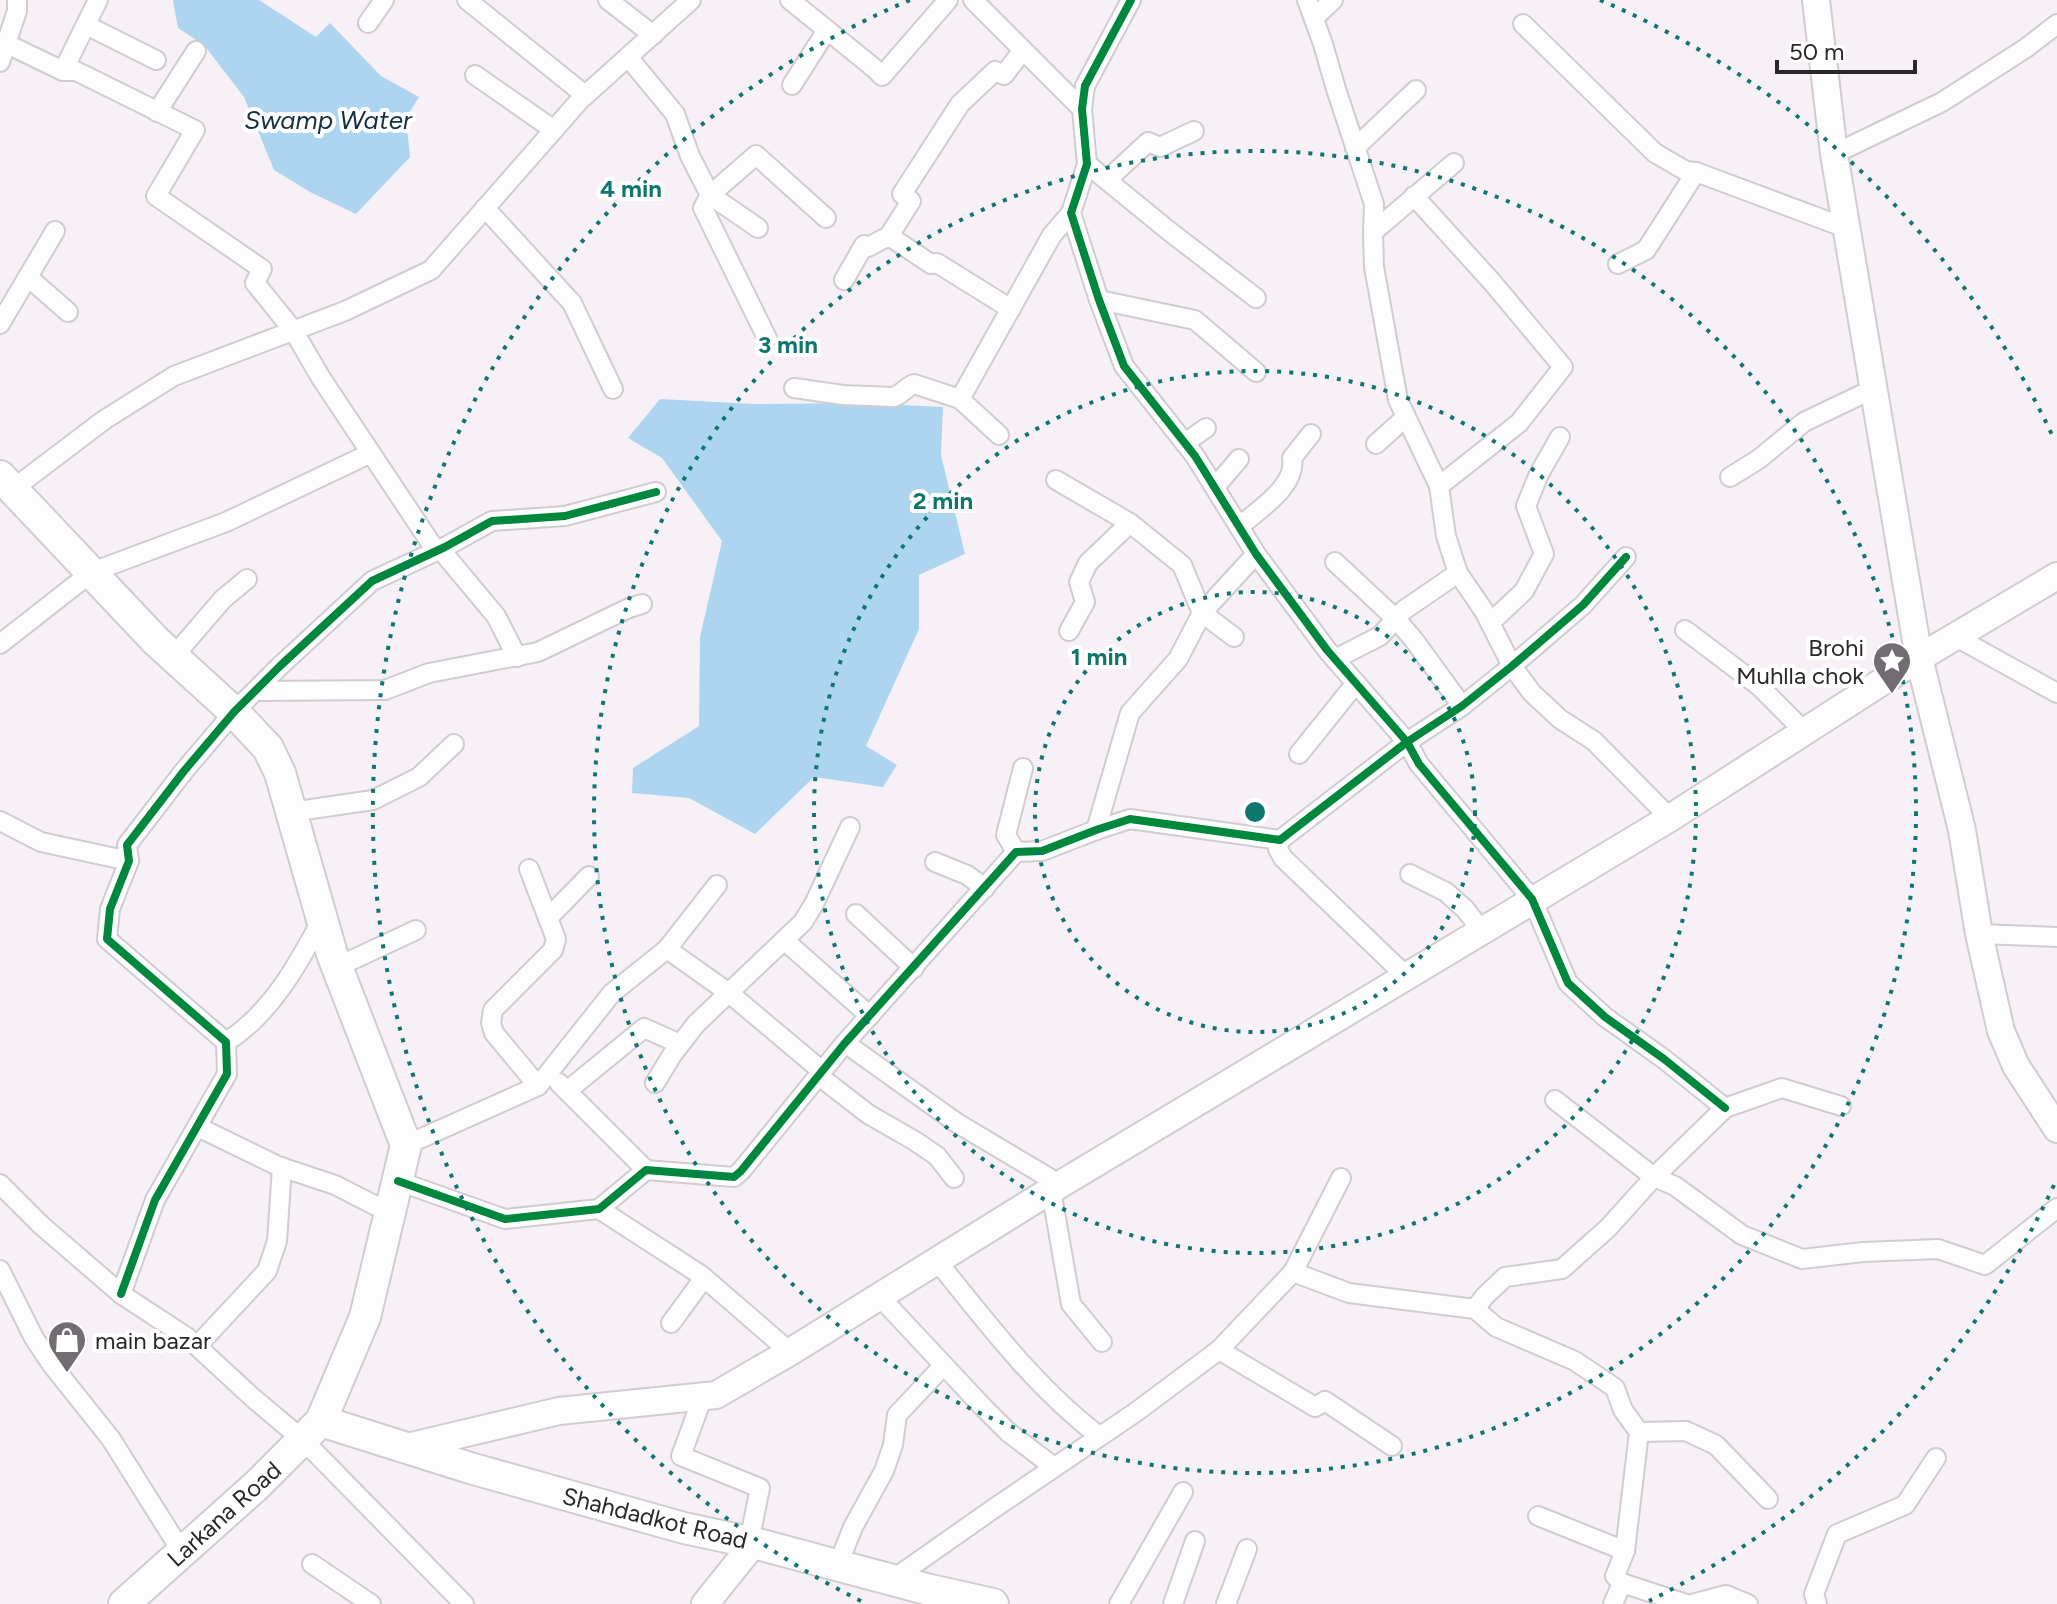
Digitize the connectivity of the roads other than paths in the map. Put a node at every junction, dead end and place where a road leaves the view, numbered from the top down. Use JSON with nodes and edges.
{"nodes":[{"id":1,"x":17,"y":0,"type":"edge"},
{"id":2,"x":98,"y":0,"type":"edge"},
{"id":3,"x":384,"y":0,"type":"edge"},
{"id":4,"x":467,"y":0,"type":"edge"},
{"id":5,"x":608,"y":0,"type":"edge"},
{"id":6,"x":691,"y":0,"type":"edge"},
{"id":7,"x":790,"y":0,"type":"edge"},
{"id":8,"x":948,"y":0,"type":"edge"},
{"id":9,"x":973,"y":0,"type":"edge"},
{"id":10,"x":1131,"y":0,"type":"edge"},
{"id":11,"x":1307,"y":0,"type":"edge"},
{"id":12,"x":1333,"y":0,"type":"edge"},
{"id":13,"x":1816,"y":0,"type":"edge"},
{"id":14,"x":1314,"y":18,"type":"junction"},
{"id":15,"x":368,"y":23,"type":"dead end"},
{"id":16,"x":1523,"y":24,"type":"dead end"},
{"id":17,"x":2057,"y":24,"type":"edge"},
{"id":18,"x":86,"y":25,"type":"junction"},
{"id":19,"x":827,"y":30,"type":"junction"},
{"id":20,"x":653,"y":35,"type":"junction"},
{"id":21,"x":7,"y":44,"type":"junction"},
{"id":22,"x":1023,"y":50,"type":"junction"},
{"id":23,"x":196,"y":51,"type":"dead end"},
{"id":24,"x":628,"y":57,"type":"junction"},
{"id":25,"x":156,"y":60,"type":"dead end"},
{"id":26,"x":0,"y":62,"type":"edge"},
{"id":27,"x":63,"y":71,"type":"junction"},
{"id":28,"x":475,"y":75,"type":"dead end"},
{"id":29,"x":792,"y":85,"type":"dead end"},
{"id":30,"x":1416,"y":90,"type":"dead end"},
{"id":31,"x":585,"y":95,"type":"junction"},
{"id":32,"x":1082,"y":109,"type":"junction"},
{"id":33,"x":157,"y":112,"type":"junction"},
{"id":34,"x":554,"y":130,"type":"junction"},
{"id":35,"x":1194,"y":131,"type":"dead end"},
{"id":36,"x":1355,"y":148,"type":"junction"},
{"id":37,"x":1834,"y":154,"type":"junction"},
{"id":38,"x":1454,"y":163,"type":"dead end"},
{"id":39,"x":1087,"y":164,"type":"junction"},
{"id":40,"x":1696,"y":172,"type":"junction"},
{"id":41,"x":1107,"y":180,"type":"junction"},
{"id":42,"x":710,"y":195,"type":"junction"},
{"id":43,"x":1414,"y":196,"type":"junction"},
{"id":44,"x":485,"y":208,"type":"junction"},
{"id":45,"x":1071,"y":213,"type":"junction"},
{"id":46,"x":826,"y":218,"type":"dead end"},
{"id":47,"x":758,"y":228,"type":"dead end"},
{"id":48,"x":1846,"y":228,"type":"junction"},
{"id":49,"x":55,"y":231,"type":"dead end"},
{"id":50,"x":1373,"y":232,"type":"junction"},
{"id":51,"x":889,"y":236,"type":"junction"},
{"id":52,"x":1618,"y":264,"type":"dead end"},
{"id":53,"x":28,"y":277,"type":"junction"},
{"id":54,"x":844,"y":280,"type":"dead end"},
{"id":55,"x":1256,"y":298,"type":"dead end"},
{"id":56,"x":1099,"y":300,"type":"junction"},
{"id":57,"x":1011,"y":309,"type":"junction"},
{"id":58,"x":68,"y":312,"type":"dead end"},
{"id":59,"x":0,"y":324,"type":"edge"},
{"id":60,"x":293,"y":330,"type":"junction"},
{"id":61,"x":767,"y":338,"type":"dead end"},
{"id":62,"x":1256,"y":372,"type":"dead end"},
{"id":63,"x":794,"y":388,"type":"dead end"},
{"id":64,"x":613,"y":389,"type":"dead end"},
{"id":65,"x":1873,"y":389,"type":"junction"},
{"id":66,"x":960,"y":399,"type":"junction"},
{"id":67,"x":1406,"y":417,"type":"junction"},
{"id":68,"x":1206,"y":428,"type":"dead end"},
{"id":69,"x":1311,"y":434,"type":"dead end"},
{"id":70,"x":999,"y":435,"type":"dead end"},
{"id":71,"x":1560,"y":437,"type":"dead end"},
{"id":72,"x":1185,"y":443,"type":"junction"},
{"id":73,"x":1376,"y":444,"type":"dead end"},
{"id":74,"x":371,"y":453,"type":"junction"},
{"id":75,"x":1239,"y":459,"type":"dead end"},
{"id":76,"x":1730,"y":477,"type":"dead end"},
{"id":77,"x":1056,"y":480,"type":"dead end"},
{"id":78,"x":6,"y":482,"type":"edge"},
{"id":79,"x":1439,"y":486,"type":"junction"},
{"id":80,"x":1215,"y":487,"type":"junction"},
{"id":81,"x":656,"y":492,"type":"dead end"},
{"id":82,"x":1130,"y":523,"type":"junction"},
{"id":83,"x":1239,"y":527,"type":"junction"},
{"id":84,"x":438,"y":550,"type":"junction"},
{"id":85,"x":1256,"y":554,"type":"junction"},
{"id":86,"x":1626,"y":557,"type":"dead end"},
{"id":87,"x":1335,"y":562,"type":"dead end"},
{"id":88,"x":92,"y":572,"type":"junction"},
{"id":89,"x":1458,"y":573,"type":"junction"},
{"id":90,"x":2057,"y":576,"type":"edge"},
{"id":91,"x":247,"y":579,"type":"dead end"},
{"id":92,"x":642,"y":604,"type":"dead end"},
{"id":93,"x":1202,"y":613,"type":"junction"},
{"id":94,"x":1396,"y":619,"type":"junction"},
{"id":95,"x":1490,"y":623,"type":"junction"},
{"id":96,"x":1685,"y":630,"type":"dead end"},
{"id":97,"x":1069,"y":631,"type":"dead end"},
{"id":98,"x":1234,"y":637,"type":"dead end"},
{"id":99,"x":1956,"y":637,"type":"junction"},
{"id":100,"x":0,"y":644,"type":"edge"},
{"id":101,"x":173,"y":657,"type":"junction"},
{"id":102,"x":517,"y":657,"type":"junction"},
{"id":103,"x":1919,"y":658,"type":"junction"},
{"id":104,"x":1335,"y":659,"type":"junction"},
{"id":105,"x":1512,"y":666,"type":"junction"},
{"id":106,"x":1356,"y":683,"type":"junction"},
{"id":107,"x":2054,"y":689,"type":"edge"},
{"id":108,"x":245,"y":701,"type":"junction"},
{"id":109,"x":1462,"y":706,"type":"junction"},
{"id":110,"x":1804,"y":731,"type":"junction"},
{"id":111,"x":1407,"y":742,"type":"junction"},
{"id":112,"x":454,"y":744,"type":"dead end"},
{"id":113,"x":1299,"y":754,"type":"dead end"},
{"id":114,"x":1023,"y":768,"type":"dead end"},
{"id":115,"x":291,"y":812,"type":"junction"},
{"id":116,"x":1670,"y":818,"type":"junction"},
{"id":117,"x":0,"y":821,"type":"edge"},
{"id":118,"x":850,"y":827,"type":"dead end"},
{"id":119,"x":1096,"y":830,"type":"junction"},
{"id":120,"x":1280,"y":840,"type":"junction"},
{"id":121,"x":1016,"y":852,"type":"junction"},
{"id":122,"x":129,"y":861,"type":"junction"},
{"id":123,"x":935,"y":862,"type":"dead end"},
{"id":124,"x":529,"y":869,"type":"dead end"},
{"id":125,"x":1410,"y":874,"type":"dead end"},
{"id":126,"x":589,"y":876,"type":"dead end"},
{"id":127,"x":717,"y":885,"type":"dead end"},
{"id":128,"x":985,"y":888,"type":"junction"},
{"id":129,"x":1532,"y":899,"type":"junction"},
{"id":130,"x":856,"y":914,"type":"dead end"},
{"id":131,"x":548,"y":918,"type":"junction"},
{"id":132,"x":322,"y":919,"type":"junction"},
{"id":133,"x":416,"y":930,"type":"dead end"},
{"id":134,"x":1481,"y":930,"type":"junction"},
{"id":135,"x":1979,"y":934,"type":"junction"},
{"id":136,"x":2057,"y":937,"type":"edge"},
{"id":137,"x":784,"y":940,"type":"junction"},
{"id":138,"x":667,"y":949,"type":"junction"},
{"id":139,"x":337,"y":967,"type":"junction"},
{"id":140,"x":914,"y":968,"type":"junction"},
{"id":141,"x":1406,"y":976,"type":"junction"},
{"id":142,"x":729,"y":993,"type":"junction"},
{"id":143,"x":870,"y":1016,"type":"junction"},
{"id":144,"x":226,"y":1042,"type":"junction"},
{"id":145,"x":845,"y":1043,"type":"junction"},
{"id":146,"x":680,"y":1044,"type":"junction"},
{"id":147,"x":820,"y":1074,"type":"junction"},
{"id":148,"x":544,"y":1079,"type":"junction"},
{"id":149,"x":655,"y":1083,"type":"dead end"},
{"id":150,"x":567,"y":1091,"type":"junction"},
{"id":151,"x":1555,"y":1100,"type":"dead end"},
{"id":152,"x":1841,"y":1106,"type":"dead end"},
{"id":153,"x":1725,"y":1108,"type":"junction"},
{"id":154,"x":198,"y":1127,"type":"junction"},
{"id":155,"x":2057,"y":1129,"type":"edge"},
{"id":156,"x":406,"y":1145,"type":"junction"},
{"id":157,"x":282,"y":1167,"type":"junction"},
{"id":158,"x":646,"y":1170,"type":"junction"},
{"id":159,"x":1654,"y":1177,"type":"junction"},
{"id":160,"x":954,"y":1178,"type":"dead end"},
{"id":161,"x":1341,"y":1178,"type":"dead end"},
{"id":162,"x":398,"y":1181,"type":"junction"},
{"id":163,"x":0,"y":1184,"type":"edge"},
{"id":164,"x":1056,"y":1187,"type":"junction"},
{"id":165,"x":2057,"y":1208,"type":"edge"},
{"id":166,"x":599,"y":1209,"type":"junction"},
{"id":167,"x":390,"y":1213,"type":"junction"},
{"id":168,"x":937,"y":1261,"type":"junction"},
{"id":169,"x":0,"y":1270,"type":"edge"},
{"id":170,"x":1293,"y":1272,"type":"junction"},
{"id":171,"x":704,"y":1278,"type":"junction"},
{"id":172,"x":121,"y":1294,"type":"junction"},
{"id":173,"x":880,"y":1297,"type":"junction"},
{"id":174,"x":1475,"y":1309,"type":"junction"},
{"id":175,"x":671,"y":1323,"type":"dead end"},
{"id":176,"x":1102,"y":1342,"type":"dead end"},
{"id":177,"x":197,"y":1346,"type":"junction"},
{"id":178,"x":1219,"y":1350,"type":"junction"},
{"id":179,"x":790,"y":1352,"type":"junction"},
{"id":180,"x":943,"y":1366,"type":"junction"},
{"id":181,"x":703,"y":1396,"type":"junction"},
{"id":182,"x":312,"y":1430,"type":"junction"},
{"id":183,"x":1639,"y":1432,"type":"junction"},
{"id":184,"x":1099,"y":1436,"type":"junction"},
{"id":185,"x":1392,"y":1446,"type":"dead end"},
{"id":186,"x":403,"y":1448,"type":"junction"},
{"id":187,"x":1936,"y":1458,"type":"dead end"},
{"id":188,"x":1054,"y":1467,"type":"junction"},
{"id":189,"x":1183,"y":1492,"type":"dead end"},
{"id":190,"x":1768,"y":1499,"type":"dead end"},
{"id":191,"x":1538,"y":1516,"type":"dead end"},
{"id":192,"x":1195,"y":1541,"type":"dead end"},
{"id":193,"x":751,"y":1542,"type":"junction"},
{"id":194,"x":1247,"y":1549,"type":"dead end"},
{"id":195,"x":1625,"y":1551,"type":"junction"},
{"id":196,"x":182,"y":1552,"type":"junction"},
{"id":197,"x":312,"y":1564,"type":"dead end"},
{"id":198,"x":838,"y":1565,"type":"junction"},
{"id":199,"x":892,"y":1580,"type":"junction"},
{"id":200,"x":1622,"y":1583,"type":"junction"},
{"id":201,"x":1698,"y":1603,"type":"edge"},
{"id":202,"x":124,"y":1604,"type":"edge"},
{"id":203,"x":371,"y":1604,"type":"edge"},
{"id":204,"x":464,"y":1604,"type":"edge"},
{"id":205,"x":705,"y":1604,"type":"edge"},
{"id":206,"x":993,"y":1604,"type":"edge"},
{"id":207,"x":1119,"y":1604,"type":"edge"},
{"id":208,"x":1173,"y":1604,"type":"edge"},
{"id":209,"x":1226,"y":1604,"type":"edge"},
{"id":210,"x":1613,"y":1604,"type":"edge"},
{"id":211,"x":1748,"y":1604,"type":"edge"},
{"id":212,"x":1817,"y":1604,"type":"edge"}],
"edges":[{"from":1,"to":21,"type":"street"},
{"from":2,"to":18,"type":"street"},
{"from":3,"to":15,"type":"street"},
{"from":4,"to":31,"type":"street"},
{"from":5,"to":20,"type":"street"},
{"from":6,"to":20,"type":"street"},
{"from":7,"to":19,"type":"street"},
{"from":8,"to":19,"type":"street"},
{"from":9,"to":22,"type":"street"},
{"from":10,"to":32,"type":"street"},
{"from":11,"to":14,"type":"street"},
{"from":12,"to":14,"type":"street"},
{"from":13,"to":37,"type":"main road"},
{"from":14,"to":36,"type":"street"},
{"from":16,"to":40,"type":"street"},
{"from":17,"to":37,"type":"street"},
{"from":18,"to":25,"type":"street"},
{"from":18,"to":27,"type":"street"},
{"from":19,"to":29,"type":"street"},
{"from":20,"to":24,"type":"street"},
{"from":21,"to":26,"type":"street"},
{"from":21,"to":27,"type":"street"},
{"from":22,"to":32,"type":"street"},
{"from":22,"to":51,"type":"street"},
{"from":23,"to":33,"type":"street"},
{"from":24,"to":31,"type":"street"},
{"from":24,"to":42,"type":"street"},
{"from":27,"to":33,"type":"street"},
{"from":28,"to":34,"type":"street"},
{"from":30,"to":36,"type":"street"},
{"from":31,"to":34,"type":"street"},
{"from":32,"to":39,"type":"street"},
{"from":33,"to":60,"type":"street"},
{"from":34,"to":44,"type":"street"},
{"from":35,"to":41,"type":"street"},
{"from":36,"to":50,"type":"street"},
{"from":37,"to":48,"type":"main road"},
{"from":38,"to":43,"type":"street"},
{"from":39,"to":41,"type":"street"},
{"from":39,"to":45,"type":"street"},
{"from":40,"to":48,"type":"street"},
{"from":40,"to":52,"type":"street"},
{"from":41,"to":55,"type":"street"},
{"from":42,"to":46,"type":"street"},
{"from":42,"to":47,"type":"street"},
{"from":42,"to":61,"type":"street"},
{"from":43,"to":50,"type":"street"},
{"from":43,"to":79,"type":"street"},
{"from":44,"to":60,"type":"street"},
{"from":44,"to":64,"type":"street"},
{"from":45,"to":56,"type":"street"},
{"from":45,"to":57,"type":"street"},
{"from":48,"to":65,"type":"main road"},
{"from":49,"to":53,"type":"street"},
{"from":50,"to":67,"type":"street"},
{"from":51,"to":54,"type":"street"},
{"from":51,"to":57,"type":"street"},
{"from":53,"to":58,"type":"street"},
{"from":53,"to":59,"type":"street"},
{"from":56,"to":62,"type":"street"},
{"from":56,"to":72,"type":"street"},
{"from":57,"to":66,"type":"street"},
{"from":60,"to":74,"type":"street"},
{"from":60,"to":78,"type":"street"},
{"from":63,"to":66,"type":"street"},
{"from":65,"to":76,"type":"street"},
{"from":65,"to":103,"type":"main road"},
{"from":66,"to":70,"type":"street"},
{"from":67,"to":73,"type":"street"},
{"from":67,"to":79,"type":"street"},
{"from":68,"to":72,"type":"street"},
{"from":69,"to":83,"type":"street"},
{"from":71,"to":95,"type":"street"},
{"from":72,"to":80,"type":"street"},
{"from":74,"to":84,"type":"street"},
{"from":74,"to":88,"type":"street"},
{"from":75,"to":80,"type":"street"},
{"from":77,"to":82,"type":"street"},
{"from":78,"to":88,"type":"main road"},
{"from":79,"to":89,"type":"street"},
{"from":80,"to":83,"type":"street"},
{"from":81,"to":84,"type":"street"},
{"from":82,"to":93,"type":"street"},
{"from":82,"to":97,"type":"street"},
{"from":83,"to":85,"type":"street"},
{"from":84,"to":102,"type":"street"},
{"from":84,"to":108,"type":"street"},
{"from":85,"to":93,"type":"street"},
{"from":85,"to":104,"type":"street"},
{"from":86,"to":105,"type":"street"},
{"from":87,"to":94,"type":"street"},
{"from":88,"to":100,"type":"street"},
{"from":88,"to":101,"type":"main road"},
{"from":89,"to":94,"type":"street"},
{"from":89,"to":95,"type":"street"},
{"from":90,"to":99,"type":"main road"},
{"from":91,"to":101,"type":"street"},
{"from":92,"to":102,"type":"street"},
{"from":93,"to":98,"type":"street"},
{"from":93,"to":119,"type":"street"},
{"from":94,"to":104,"type":"street"},
{"from":94,"to":109,"type":"street"},
{"from":95,"to":105,"type":"street"},
{"from":96,"to":110,"type":"street"},
{"from":99,"to":103,"type":"main road"},
{"from":99,"to":107,"type":"street"},
{"from":101,"to":108,"type":"main road"},
{"from":102,"to":108,"type":"street"},
{"from":103,"to":110,"type":"main road"},
{"from":103,"to":135,"type":"main road"},
{"from":104,"to":106,"type":"street"},
{"from":105,"to":109,"type":"street"},
{"from":105,"to":116,"type":"street"},
{"from":106,"to":111,"type":"street"},
{"from":106,"to":113,"type":"street"},
{"from":108,"to":115,"type":"main road"},
{"from":108,"to":122,"type":"street"},
{"from":109,"to":111,"type":"street"},
{"from":110,"to":116,"type":"main road"},
{"from":111,"to":120,"type":"street"},
{"from":111,"to":129,"type":"street"},
{"from":112,"to":115,"type":"street"},
{"from":114,"to":121,"type":"street"},
{"from":115,"to":132,"type":"main road"},
{"from":116,"to":129,"type":"main road"},
{"from":117,"to":122,"type":"street"},
{"from":118,"to":137,"type":"street"},
{"from":119,"to":120,"type":"street"},
{"from":119,"to":121,"type":"street"},
{"from":120,"to":141,"type":"street"},
{"from":121,"to":128,"type":"street"},
{"from":122,"to":144,"type":"street"},
{"from":123,"to":128,"type":"street"},
{"from":124,"to":131,"type":"street"},
{"from":125,"to":134,"type":"street"},
{"from":126,"to":131,"type":"street"},
{"from":127,"to":138,"type":"street"},
{"from":128,"to":140,"type":"street"},
{"from":129,"to":134,"type":"main road"},
{"from":129,"to":153,"type":"street"},
{"from":130,"to":140,"type":"street"},
{"from":131,"to":148,"type":"street"},
{"from":132,"to":139,"type":"main road"},
{"from":132,"to":144,"type":"street"},
{"from":133,"to":139,"type":"street"},
{"from":134,"to":141,"type":"main road"},
{"from":135,"to":136,"type":"street"},
{"from":135,"to":155,"type":"main road"},
{"from":137,"to":142,"type":"street"},
{"from":137,"to":143,"type":"street"},
{"from":138,"to":142,"type":"street"},
{"from":138,"to":148,"type":"street"},
{"from":139,"to":156,"type":"main road"},
{"from":140,"to":143,"type":"street"},
{"from":141,"to":164,"type":"main road"},
{"from":142,"to":146,"type":"street"},
{"from":142,"to":147,"type":"street"},
{"from":143,"to":145,"type":"street"},
{"from":144,"to":154,"type":"street"},
{"from":145,"to":147,"type":"street"},
{"from":145,"to":164,"type":"street"},
{"from":146,"to":149,"type":"street"},
{"from":146,"to":150,"type":"street"},
{"from":147,"to":158,"type":"street"},
{"from":147,"to":160,"type":"street"},
{"from":148,"to":150,"type":"street"},
{"from":148,"to":156,"type":"street"},
{"from":150,"to":158,"type":"street"},
{"from":151,"to":159,"type":"street"},
{"from":152,"to":153,"type":"street"},
{"from":153,"to":159,"type":"street"},
{"from":154,"to":157,"type":"street"},
{"from":154,"to":172,"type":"street"},
{"from":156,"to":162,"type":"main road"},
{"from":157,"to":167,"type":"street"},
{"from":157,"to":177,"type":"street"},
{"from":158,"to":166,"type":"street"},
{"from":159,"to":165,"type":"street"},
{"from":159,"to":174,"type":"street"},
{"from":161,"to":170,"type":"street"},
{"from":162,"to":166,"type":"street"},
{"from":162,"to":167,"type":"main road"},
{"from":163,"to":172,"type":"street"},
{"from":164,"to":168,"type":"main road"},
{"from":164,"to":176,"type":"street"},
{"from":166,"to":171,"type":"street"},
{"from":167,"to":182,"type":"main road"},
{"from":168,"to":173,"type":"main road"},
{"from":168,"to":184,"type":"street"},
{"from":169,"to":196,"type":"street"},
{"from":170,"to":174,"type":"street"},
{"from":170,"to":178,"type":"street"},
{"from":171,"to":175,"type":"street"},
{"from":171,"to":179,"type":"street"},
{"from":172,"to":177,"type":"street"},
{"from":173,"to":179,"type":"main road"},
{"from":173,"to":180,"type":"street"},
{"from":174,"to":183,"type":"street"},
{"from":177,"to":182,"type":"street"},
{"from":178,"to":184,"type":"street"},
{"from":178,"to":185,"type":"street"},
{"from":179,"to":181,"type":"main road"},
{"from":180,"to":188,"type":"street"},
{"from":180,"to":198,"type":"street"},
{"from":181,"to":186,"type":"main road"},
{"from":181,"to":193,"type":"street"},
{"from":182,"to":186,"type":"main road","name":"Shahdadkot Road"},
{"from":182,"to":196,"type":"main road","name":"Larkana Road"},
{"from":182,"to":204,"type":"street"},
{"from":183,"to":190,"type":"street"},
{"from":183,"to":195,"type":"street"},
{"from":184,"to":188,"type":"street"},
{"from":186,"to":193,"type":"main road","name":"Shahdadkot Road"},
{"from":187,"to":212,"type":"street"},
{"from":188,"to":199,"type":"street"},
{"from":189,"to":207,"type":"street"},
{"from":191,"to":195,"type":"street"},
{"from":192,"to":208,"type":"street"},
{"from":193,"to":198,"type":"main road","name":"Shahdadkot Road"},
{"from":193,"to":205,"type":"main road"},
{"from":194,"to":209,"type":"street"},
{"from":195,"to":200,"type":"street"},
{"from":196,"to":202,"type":"main road","name":"Larkana Road"},
{"from":197,"to":203,"type":"street"},
{"from":198,"to":199,"type":"main road","name":"Shahdadkot Road"},
{"from":199,"to":206,"type":"main road","name":"Shahdadkot Road"},
{"from":200,"to":201,"type":"street"},
{"from":200,"to":210,"type":"street"},
{"from":201,"to":211,"type":"street"}]}
